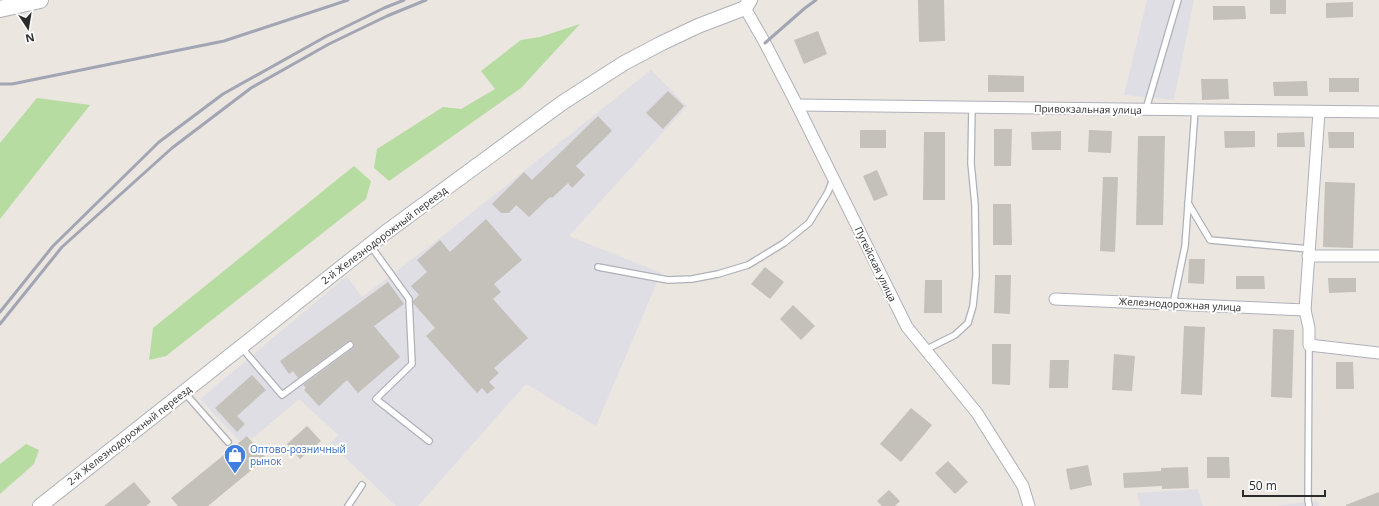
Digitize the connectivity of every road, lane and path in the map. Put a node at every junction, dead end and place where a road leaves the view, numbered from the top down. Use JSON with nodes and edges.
{"nodes":[{"id":1,"x":40,"y":0,"type":"edge"},
{"id":2,"x":1178,"y":0,"type":"edge"},
{"id":3,"x":748,"y":4,"type":"edge"},
{"id":4,"x":0,"y":9,"type":"edge"},
{"id":5,"x":797,"y":105,"type":"junction"},
{"id":6,"x":972,"y":107,"type":"junction"},
{"id":7,"x":1146,"y":109,"type":"junction"},
{"id":8,"x":1195,"y":110,"type":"junction"},
{"id":9,"x":1319,"y":112,"type":"junction"},
{"id":10,"x":1379,"y":112,"type":"edge"},
{"id":11,"x":833,"y":178,"type":"junction"},
{"id":12,"x":1188,"y":202,"type":"junction"},
{"id":13,"x":370,"y":244,"type":"junction"},
{"id":14,"x":1309,"y":253,"type":"junction"},
{"id":15,"x":1379,"y":256,"type":"edge"},
{"id":16,"x":598,"y":267,"type":"dead end"},
{"id":17,"x":1055,"y":299,"type":"dead end"},
{"id":18,"x":1173,"y":304,"type":"junction"},
{"id":19,"x":1305,"y":310,"type":"junction"},
{"id":20,"x":350,"y":345,"type":"dead end"},
{"id":21,"x":1309,"y":345,"type":"junction"},
{"id":22,"x":241,"y":347,"type":"junction"},
{"id":23,"x":925,"y":350,"type":"junction"},
{"id":24,"x":1379,"y":353,"type":"edge"},
{"id":25,"x":184,"y":392,"type":"junction"},
{"id":26,"x":429,"y":441,"type":"dead end"},
{"id":27,"x":228,"y":442,"type":"dead end"},
{"id":28,"x":362,"y":485,"type":"dead end"},
{"id":29,"x":40,"y":506,"type":"edge"},
{"id":30,"x":348,"y":506,"type":"edge"},
{"id":31,"x":1029,"y":506,"type":"edge"},
{"id":32,"x":1309,"y":506,"type":"edge"}],
"edges":[{"from":1,"to":4,"type":"main road"},
{"from":2,"to":7,"type":"lane"},
{"from":3,"to":5,"type":"street","name":"Путейская улица"},
{"from":3,"to":13,"type":"street","name":"2-й Железнодорожный переезд"},
{"from":5,"to":6,"type":"street","name":"Привокзальная улица"},
{"from":5,"to":11,"type":"street","name":"Путейская улица"},
{"from":6,"to":7,"type":"street","name":"Привокзальная улица"},
{"from":6,"to":23,"type":"lane"},
{"from":7,"to":8,"type":"street","name":"Привокзальная улица"},
{"from":8,"to":9,"type":"street","name":"Привокзальная улица"},
{"from":8,"to":12,"type":"lane"},
{"from":9,"to":10,"type":"street","name":"Привокзальная улица"},
{"from":9,"to":14,"type":"street"},
{"from":11,"to":16,"type":"lane"},
{"from":11,"to":23,"type":"street","name":"Путейская улица"},
{"from":12,"to":14,"type":"lane"},
{"from":12,"to":18,"type":"lane"},
{"from":13,"to":22,"type":"street","name":"2-й Железнодорожный переезд"},
{"from":13,"to":26,"type":"lane"},
{"from":14,"to":15,"type":"street"},
{"from":14,"to":19,"type":"street"},
{"from":17,"to":18,"type":"street","name":"Железнодорожная улица"},
{"from":18,"to":19,"type":"street","name":"Железнодорожная улица"},
{"from":19,"to":21,"type":"street"},
{"from":20,"to":22,"type":"lane"},
{"from":21,"to":24,"type":"street"},
{"from":21,"to":32,"type":"lane"},
{"from":22,"to":25,"type":"street","name":"2-й Железнодорожный переезд"},
{"from":23,"to":31,"type":"street","name":"Путейская улица"},
{"from":25,"to":27,"type":"lane"},
{"from":25,"to":29,"type":"street","name":"2-й Железнодорожный переезд"},
{"from":28,"to":30,"type":"lane"}]}
